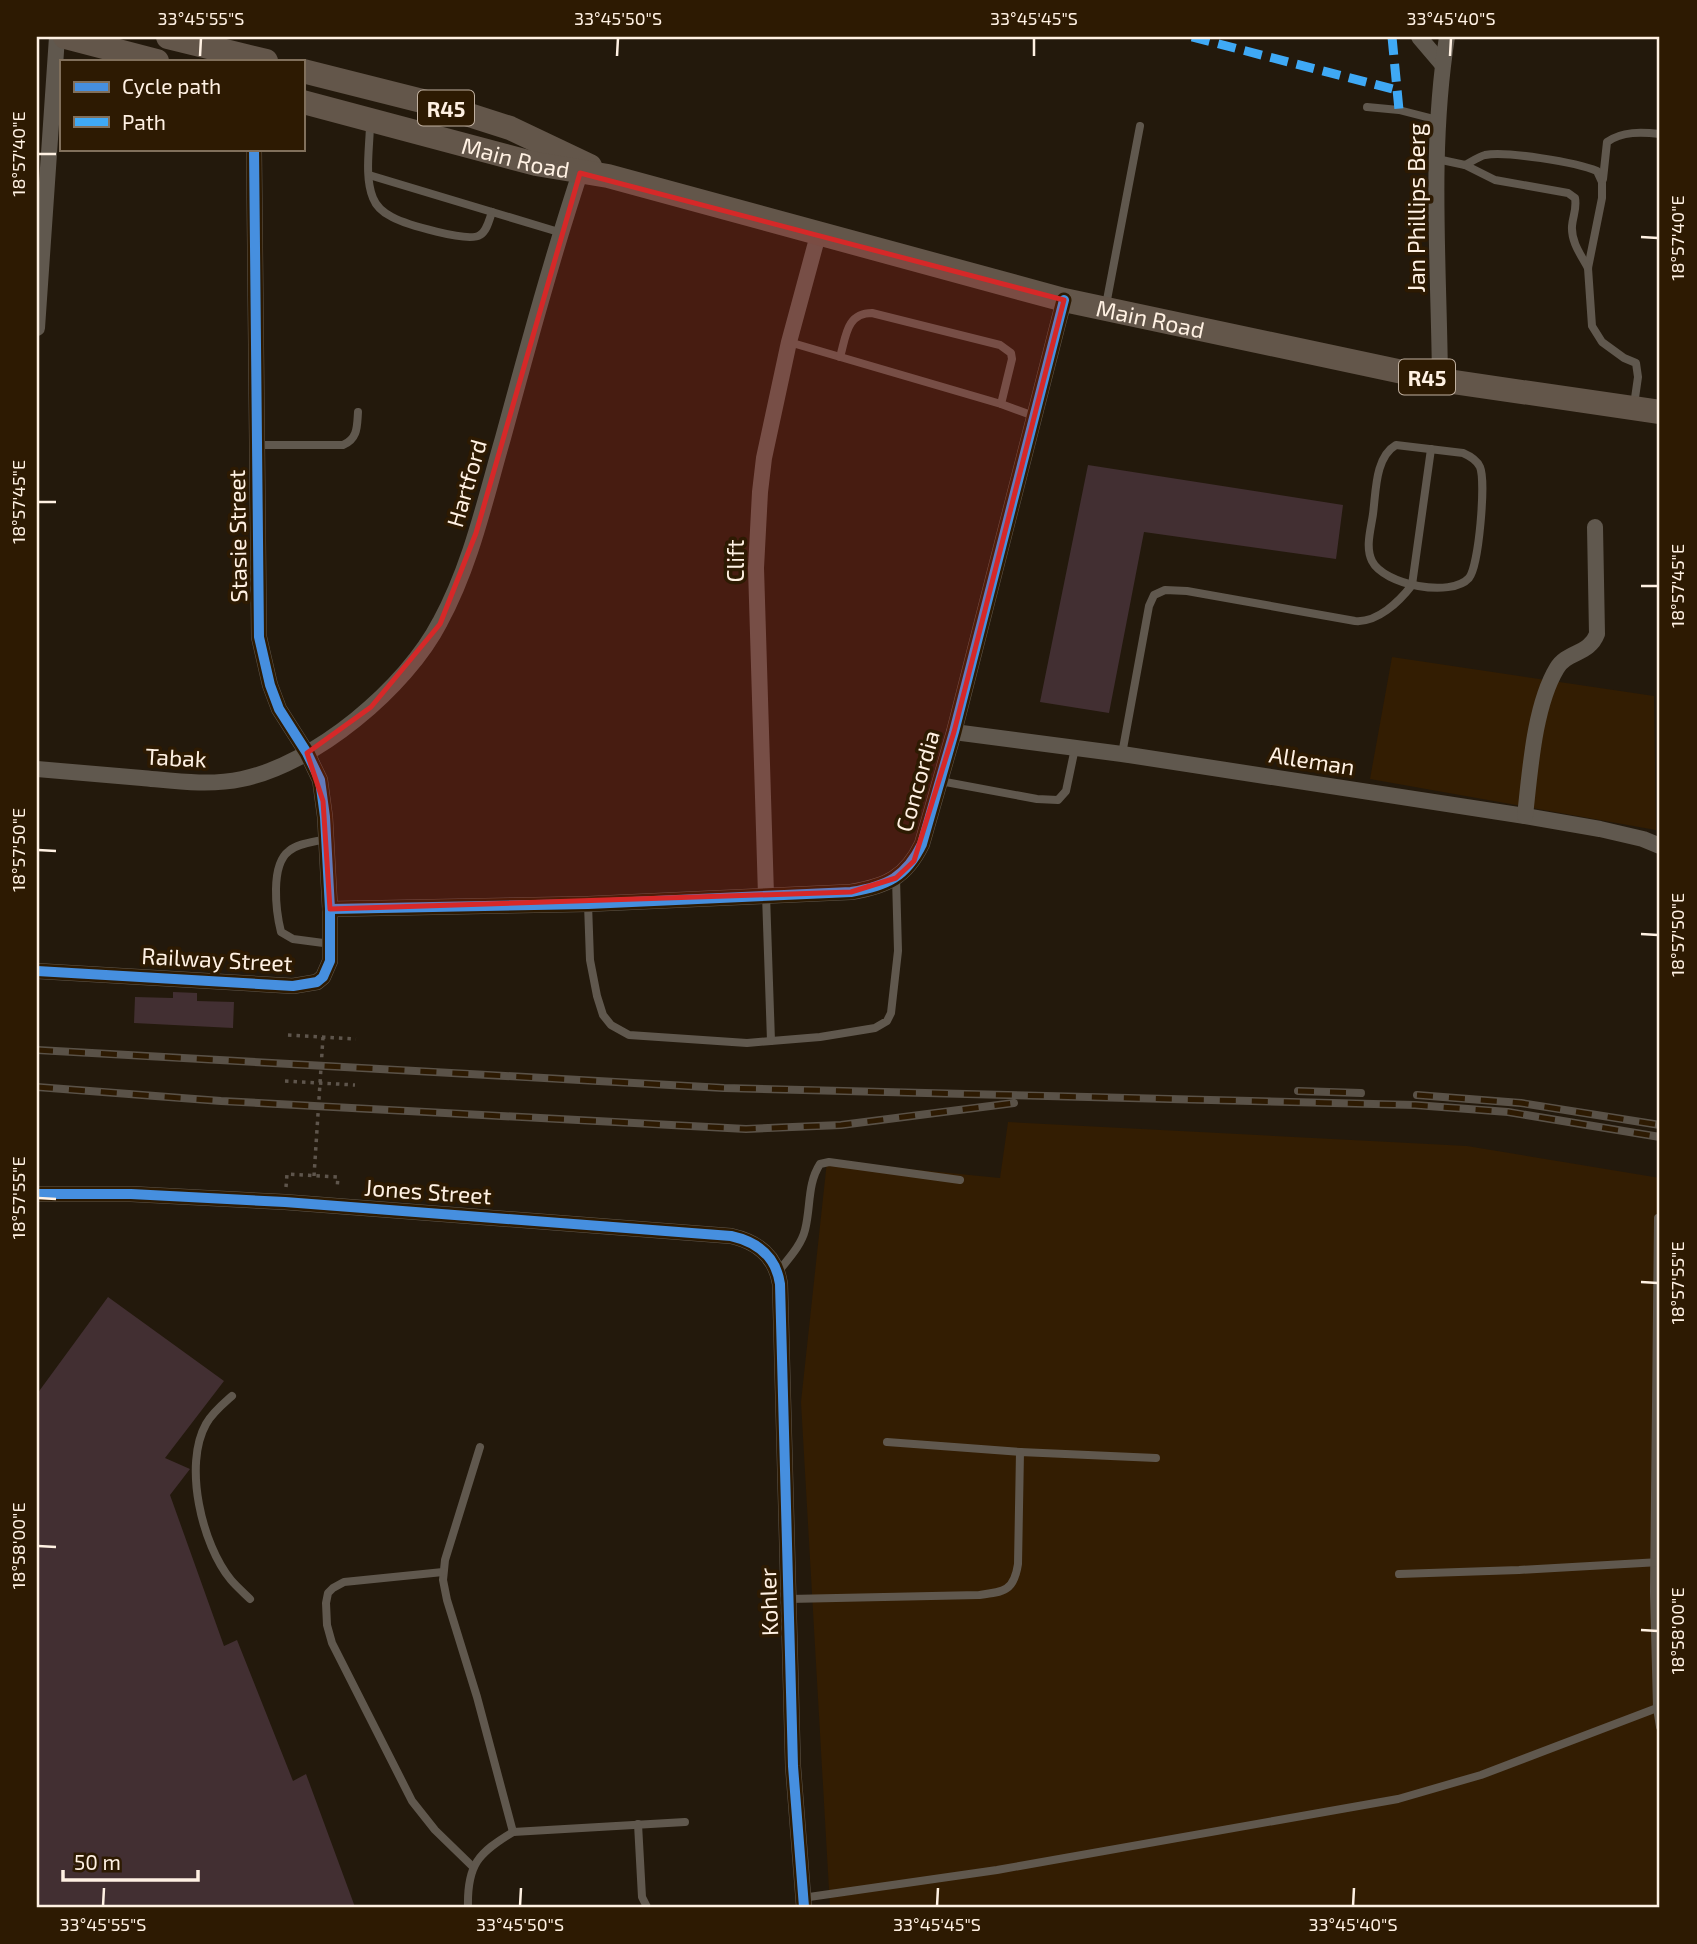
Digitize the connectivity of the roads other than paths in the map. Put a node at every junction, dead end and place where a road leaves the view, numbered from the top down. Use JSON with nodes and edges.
{"nodes":[{"id":1,"x":57,"y":37,"type":"edge"},
{"id":2,"x":65,"y":37,"type":"edge"},
{"id":3,"x":167,"y":37,"type":"edge"},
{"id":4,"x":1419,"y":37,"type":"edge"},
{"id":5,"x":1447,"y":37,"type":"edge"},
{"id":6,"x":153,"y":60,"type":"edge"},
{"id":7,"x":258,"y":60,"type":"edge"},
{"id":8,"x":1442,"y":64,"type":"junction"},
{"id":9,"x":304,"y":71,"type":"edge"},
{"id":10,"x":304,"y":102,"type":"edge"},
{"id":11,"x":1367,"y":107,"type":"dead end"},
{"id":12,"x":1438,"y":120,"type":"junction"},
{"id":13,"x":370,"y":121,"type":"junction"},
{"id":14,"x":1140,"y":125,"type":"dead end"},
{"id":15,"x":1660,"y":134,"type":"edge"},
{"id":16,"x":254,"y":150,"type":"edge"},
{"id":17,"x":1437,"y":159,"type":"junction"},
{"id":18,"x":1465,"y":165,"type":"junction"},
{"id":19,"x":582,"y":168,"type":"junction"},
{"id":20,"x":369,"y":174,"type":"junction"},
{"id":21,"x":1602,"y":182,"type":"junction"},
{"id":22,"x":492,"y":212,"type":"junction"},
{"id":23,"x":562,"y":233,"type":"junction"},
{"id":24,"x":818,"y":235,"type":"junction"},
{"id":25,"x":1588,"y":268,"type":"junction"},
{"id":26,"x":1064,"y":300,"type":"junction"},
{"id":27,"x":1105,"y":309,"type":"junction"},
{"id":28,"x":37,"y":328,"type":"edge"},
{"id":29,"x":789,"y":342,"type":"junction"},
{"id":30,"x":840,"y":357,"type":"junction"},
{"id":31,"x":1440,"y":380,"type":"junction"},
{"id":32,"x":1001,"y":404,"type":"junction"},
{"id":33,"x":1634,"y":407,"type":"junction"},
{"id":34,"x":358,"y":412,"type":"dead end"},
{"id":35,"x":1660,"y":412,"type":"edge"},
{"id":36,"x":1034,"y":416,"type":"junction"},
{"id":37,"x":257,"y":445,"type":"junction"},
{"id":38,"x":1431,"y":449,"type":"junction"},
{"id":39,"x":1595,"y":527,"type":"dead end"},
{"id":40,"x":1412,"y":584,"type":"junction"},
{"id":41,"x":954,"y":733,"type":"junction"},
{"id":42,"x":1075,"y":748,"type":"junction"},
{"id":43,"x":307,"y":753,"type":"junction"},
{"id":44,"x":1122,"y":754,"type":"junction"},
{"id":45,"x":37,"y":769,"type":"edge"},
{"id":46,"x":940,"y":781,"type":"junction"},
{"id":47,"x":1525,"y":816,"type":"junction"},
{"id":48,"x":326,"y":839,"type":"junction"},
{"id":49,"x":1660,"y":846,"type":"edge"},
{"id":50,"x":896,"y":878,"type":"junction"},
{"id":51,"x":766,"y":895,"type":"junction"},
{"id":52,"x":588,"y":904,"type":"junction"},
{"id":53,"x":330,"y":909,"type":"junction"},
{"id":54,"x":331,"y":944,"type":"junction"},
{"id":55,"x":37,"y":971,"type":"edge"},
{"id":56,"x":771,"y":1041,"type":"junction"},
{"id":57,"x":960,"y":1180,"type":"dead end"},
{"id":58,"x":37,"y":1194,"type":"edge"},
{"id":59,"x":1658,"y":1219,"type":"dead end"},
{"id":60,"x":778,"y":1272,"type":"junction"},
{"id":61,"x":232,"y":1396,"type":"dead end"},
{"id":62,"x":887,"y":1443,"type":"dead end"},
{"id":63,"x":480,"y":1447,"type":"dead end"},
{"id":64,"x":1020,"y":1452,"type":"junction"},
{"id":65,"x":1156,"y":1458,"type":"dead end"},
{"id":66,"x":1657,"y":1562,"type":"edge"},
{"id":67,"x":443,"y":1572,"type":"junction"},
{"id":68,"x":1399,"y":1574,"type":"dead end"},
{"id":69,"x":250,"y":1599,"type":"dead end"},
{"id":70,"x":789,"y":1599,"type":"junction"},
{"id":71,"x":1657,"y":1708,"type":"junction"},
{"id":72,"x":1660,"y":1727,"type":"edge"},
{"id":73,"x":685,"y":1822,"type":"dead end"},
{"id":74,"x":638,"y":1824,"type":"junction"},
{"id":75,"x":513,"y":1832,"type":"junction"},
{"id":76,"x":472,"y":1866,"type":"junction"},
{"id":77,"x":803,"y":1903,"type":"edge"},
{"id":78,"x":468,"y":1907,"type":"edge"},
{"id":79,"x":647,"y":1907,"type":"edge"}],
"edges":[{"from":1,"to":28,"type":"street"},
{"from":2,"to":6,"type":"main road"},
{"from":3,"to":7,"type":"main road"},
{"from":4,"to":8,"type":"street"},
{"from":5,"to":8,"type":"street","name":"Jan Phillips Berg"},
{"from":8,"to":12,"type":"street","name":"Jan Phillips Berg"},
{"from":9,"to":19,"type":"main road","name":"Main Road","number":"R45"},
{"from":10,"to":13,"type":"main road","name":"Main Road","number":"R45"},
{"from":11,"to":12,"type":"lane"},
{"from":12,"to":17,"type":"street","name":"Jan Phillips Berg"},
{"from":13,"to":19,"type":"main road","name":"Main Road","number":"R45"},
{"from":13,"to":20,"type":"lane"},
{"from":14,"to":27,"type":"lane"},
{"from":15,"to":21,"type":"lane"},
{"from":16,"to":37,"type":"street","name":"Stasie Street"},
{"from":17,"to":18,"type":"lane"},
{"from":17,"to":31,"type":"street","name":"Jan Phillips Berg"},
{"from":18,"to":21,"type":"lane"},
{"from":18,"to":25,"type":"lane"},
{"from":19,"to":23,"type":"street","name":"Hartford"},
{"from":19,"to":24,"type":"main road","name":"Main Road","number":"R45"},
{"from":20,"to":22,"type":"lane"},
{"from":20,"to":22,"type":"lane"},
{"from":21,"to":25,"type":"lane"},
{"from":22,"to":23,"type":"lane"},
{"from":23,"to":43,"type":"street","name":"Hartford"},
{"from":24,"to":26,"type":"main road","name":"Main Road","number":"R45"},
{"from":24,"to":29,"type":"street","name":"Clift"},
{"from":25,"to":33,"type":"lane"},
{"from":26,"to":27,"type":"main road","name":"Main Road","number":"R45"},
{"from":26,"to":36,"type":"street","name":"Concordia"},
{"from":27,"to":31,"type":"main road","name":"Main Road","number":"R45"},
{"from":29,"to":30,"type":"lane"},
{"from":29,"to":51,"type":"street","name":"Clift"},
{"from":30,"to":32,"type":"lane"},
{"from":30,"to":32,"type":"lane"},
{"from":31,"to":33,"type":"main road","name":"Main Road","number":"R45"},
{"from":32,"to":36,"type":"lane"},
{"from":33,"to":35,"type":"main road","name":"Main Road","number":"R45"},
{"from":34,"to":37,"type":"lane"},
{"from":36,"to":41,"type":"street","name":"Concordia"},
{"from":37,"to":43,"type":"street","name":"Stasie Street"},
{"from":38,"to":40,"type":"lane"},
{"from":38,"to":40,"type":"lane"},
{"from":38,"to":40,"type":"lane"},
{"from":39,"to":47,"type":"street"},
{"from":40,"to":44,"type":"lane"},
{"from":41,"to":42,"type":"street","name":"Alleman"},
{"from":41,"to":46,"type":"street","name":"Concordia"},
{"from":42,"to":44,"type":"street","name":"Alleman"},
{"from":42,"to":46,"type":"lane"},
{"from":43,"to":45,"type":"street","name":"Tabak"},
{"from":43,"to":48,"type":"street","name":"Stasie Street"},
{"from":44,"to":47,"type":"street","name":"Alleman"},
{"from":46,"to":50,"type":"street","name":"Concordia"},
{"from":47,"to":49,"type":"street","name":"Alleman"},
{"from":48,"to":53,"type":"street","name":"Stasie Street"},
{"from":48,"to":54,"type":"lane"},
{"from":50,"to":51,"type":"street"},
{"from":50,"to":56,"type":"lane"},
{"from":51,"to":52,"type":"street"},
{"from":51,"to":56,"type":"lane"},
{"from":52,"to":53,"type":"street"},
{"from":52,"to":56,"type":"lane"},
{"from":53,"to":54,"type":"street","name":"Railway Street"},
{"from":54,"to":55,"type":"street","name":"Railway Street"},
{"from":57,"to":60,"type":"lane"},
{"from":58,"to":60,"type":"street","name":"Jones Street"},
{"from":59,"to":66,"type":"lane"},
{"from":60,"to":70,"type":"street","name":"Kohler"},
{"from":61,"to":69,"type":"lane"},
{"from":62,"to":64,"type":"lane"},
{"from":63,"to":67,"type":"lane"},
{"from":64,"to":65,"type":"lane"},
{"from":64,"to":70,"type":"lane"},
{"from":66,"to":68,"type":"lane"},
{"from":66,"to":71,"type":"lane"},
{"from":67,"to":75,"type":"lane"},
{"from":67,"to":76,"type":"lane"},
{"from":70,"to":77,"type":"street","name":"Kohler"},
{"from":71,"to":72,"type":"lane"},
{"from":71,"to":77,"type":"lane"},
{"from":73,"to":74,"type":"lane"},
{"from":74,"to":75,"type":"lane"},
{"from":74,"to":79,"type":"lane"},
{"from":75,"to":76,"type":"lane"},
{"from":76,"to":78,"type":"lane"}]}
